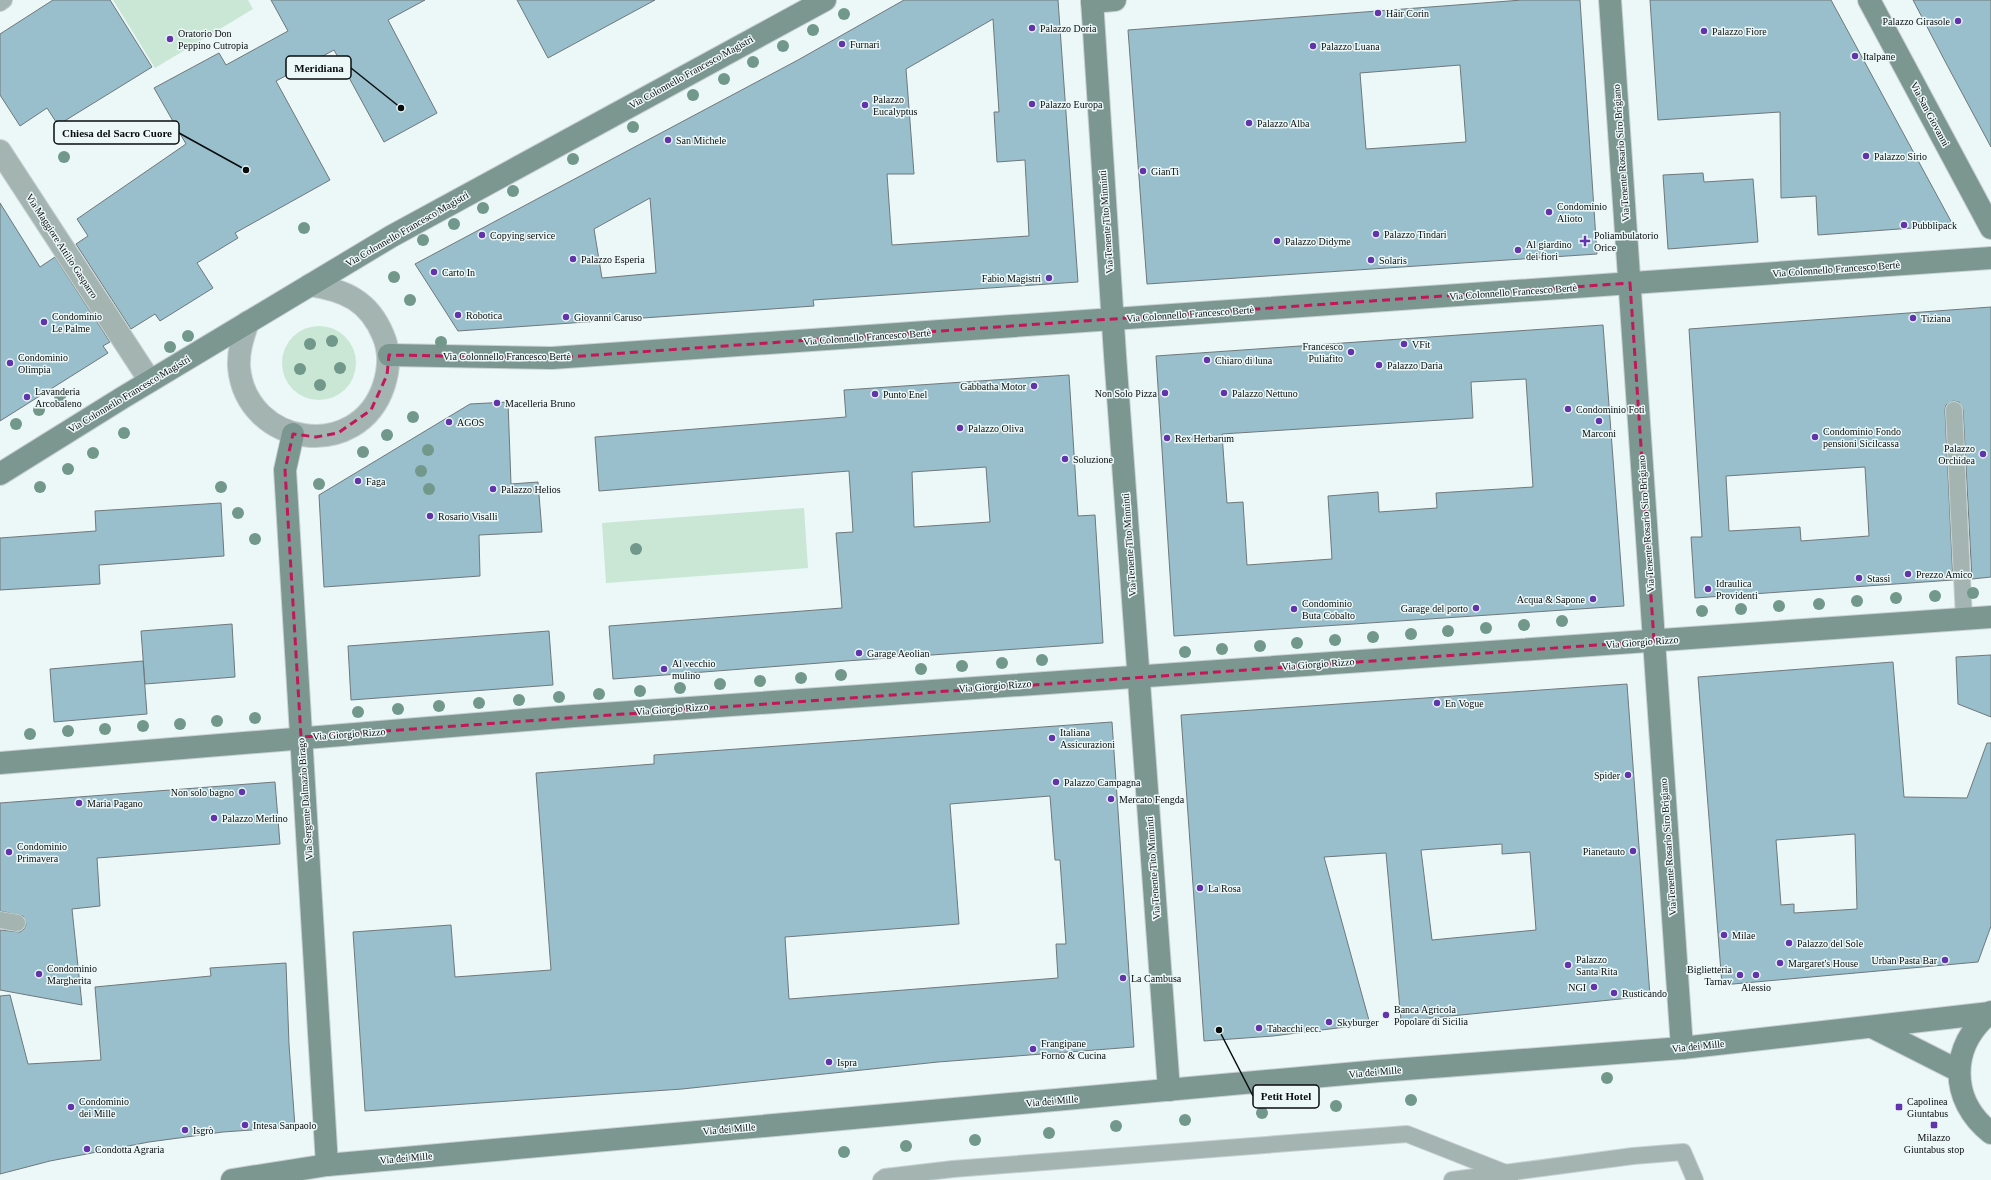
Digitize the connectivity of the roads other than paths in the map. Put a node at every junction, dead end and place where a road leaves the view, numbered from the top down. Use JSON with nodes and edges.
{"nodes":[{"id":1,"x":4,"y":0,"type":"edge"},
{"id":2,"x":825,"y":0,"type":"edge"},
{"id":3,"x":1115,"y":0,"type":"edge"},
{"id":4,"x":1610,"y":0,"type":"edge"},
{"id":5,"x":1869,"y":0,"type":"edge"},
{"id":6,"x":1092,"y":1,"type":"edge"},
{"id":7,"x":0,"y":3,"type":"edge"},
{"id":8,"x":0,"y":151,"type":"edge"},
{"id":9,"x":1991,"y":228,"type":"edge"},
{"id":10,"x":1991,"y":258,"type":"edge"},
{"id":11,"x":1630,"y":283,"type":"junction"},
{"id":12,"x":310,"y":285,"type":"junction"},
{"id":13,"x":1113,"y":320,"type":"junction"},
{"id":14,"x":248,"y":322,"type":"junction"},
{"id":15,"x":388,"y":355,"type":"junction"},
{"id":16,"x":150,"y":381,"type":"junction"},
{"id":17,"x":1954,"y":410,"type":"dead end"},
{"id":18,"x":293,"y":434,"type":"junction"},
{"id":19,"x":0,"y":474,"type":"edge"},
{"id":20,"x":1991,"y":617,"type":"edge"},
{"id":21,"x":1964,"y":619,"type":"junction"},
{"id":22,"x":1654,"y":641,"type":"junction"},
{"id":23,"x":1139,"y":676,"type":"junction"},
{"id":24,"x":301,"y":737,"type":"junction"},
{"id":25,"x":0,"y":763,"type":"edge"},
{"id":26,"x":0,"y":920,"type":"edge"},
{"id":27,"x":18,"y":923,"type":"dead end"},
{"id":28,"x":1991,"y":1013,"type":"edge"},
{"id":29,"x":1872,"y":1027,"type":"junction"},
{"id":30,"x":1682,"y":1048,"type":"junction"},
{"id":31,"x":1959,"y":1071,"type":"junction"},
{"id":32,"x":1169,"y":1090,"type":"junction"},
{"id":33,"x":1991,"y":1133,"type":"edge"},
{"id":34,"x":327,"y":1165,"type":"junction"},
{"id":35,"x":1508,"y":1176,"type":"edge"},
{"id":36,"x":232,"y":1180,"type":"edge"},
{"id":37,"x":881,"y":1180,"type":"edge"},
{"id":38,"x":1452,"y":1180,"type":"edge"},
{"id":39,"x":1695,"y":1180,"type":"edge"}],
"edges":[{"from":1,"to":7,"type":"lane"},
{"from":2,"to":12,"type":"street","name":"Via Colonnello Francesco Magistri"},
{"from":3,"to":6,"type":"street"},
{"from":4,"to":11,"type":"street","name":"Via Tenente Rosario Siro Brigiano"},
{"from":5,"to":9,"type":"street","name":"Via San Giovanni"},
{"from":6,"to":13,"type":"street","name":"Via Tenente Tito Minninti"},
{"from":8,"to":16,"type":"street","name":"Via Maggiore Attilio Gasparro"},
{"from":10,"to":11,"type":"street","name":"Via Colonnello Francesco Bertè"},
{"from":11,"to":13,"type":"street","name":"Via Colonnello Francesco Bertè"},
{"from":11,"to":22,"type":"street","name":"Via Tenente Rosario Siro Brigiano"},
{"from":12,"to":14,"type":"street","name":"Via Colonnello Francesco Magistri"},
{"from":12,"to":15,"type":"street"},
{"from":13,"to":15,"type":"street","name":"Via Colonnello Francesco Bertè"},
{"from":13,"to":23,"type":"street","name":"Via Tenente Tito Minninti"},
{"from":14,"to":16,"type":"street","name":"Via Colonnello Francesco Magistri"},
{"from":14,"to":18,"type":"street"},
{"from":15,"to":18,"type":"street"},
{"from":16,"to":19,"type":"street","name":"Via Colonnello Francesco Magistri"},
{"from":17,"to":21,"type":"lane"},
{"from":18,"to":24,"type":"street","name":"Via Sergente Dalmazio Birago"},
{"from":20,"to":21,"type":"street","name":"Via Giorgio Rizzo"},
{"from":21,"to":22,"type":"street","name":"Via Giorgio Rizzo"},
{"from":22,"to":23,"type":"street","name":"Via Giorgio Rizzo"},
{"from":22,"to":30,"type":"street","name":"Via Tenente Rosario Siro Brigiano"},
{"from":23,"to":24,"type":"street","name":"Via Giorgio Rizzo"},
{"from":23,"to":32,"type":"street","name":"Via Tenente Tito Minninti"},
{"from":24,"to":25,"type":"street","name":"Via Giorgio Rizzo"},
{"from":24,"to":34,"type":"street","name":"Via Sergente Dalmazio Birago"},
{"from":26,"to":27,"type":"lane"},
{"from":28,"to":29,"type":"street","name":"Via dei Mille"},
{"from":28,"to":31,"type":"street","name":"Via dei Mille"},
{"from":29,"to":30,"type":"street","name":"Via dei Mille"},
{"from":29,"to":31,"type":"street"},
{"from":30,"to":32,"type":"street","name":"Via dei Mille"},
{"from":31,"to":33,"type":"street","name":"Via dei Mille"},
{"from":32,"to":34,"type":"street","name":"Via dei Mille"},
{"from":34,"to":36,"type":"street","name":"Via dei Mille"},
{"from":35,"to":37,"type":"lane"},
{"from":35,"to":38,"type":"lane"},
{"from":35,"to":39,"type":"lane"}]}
